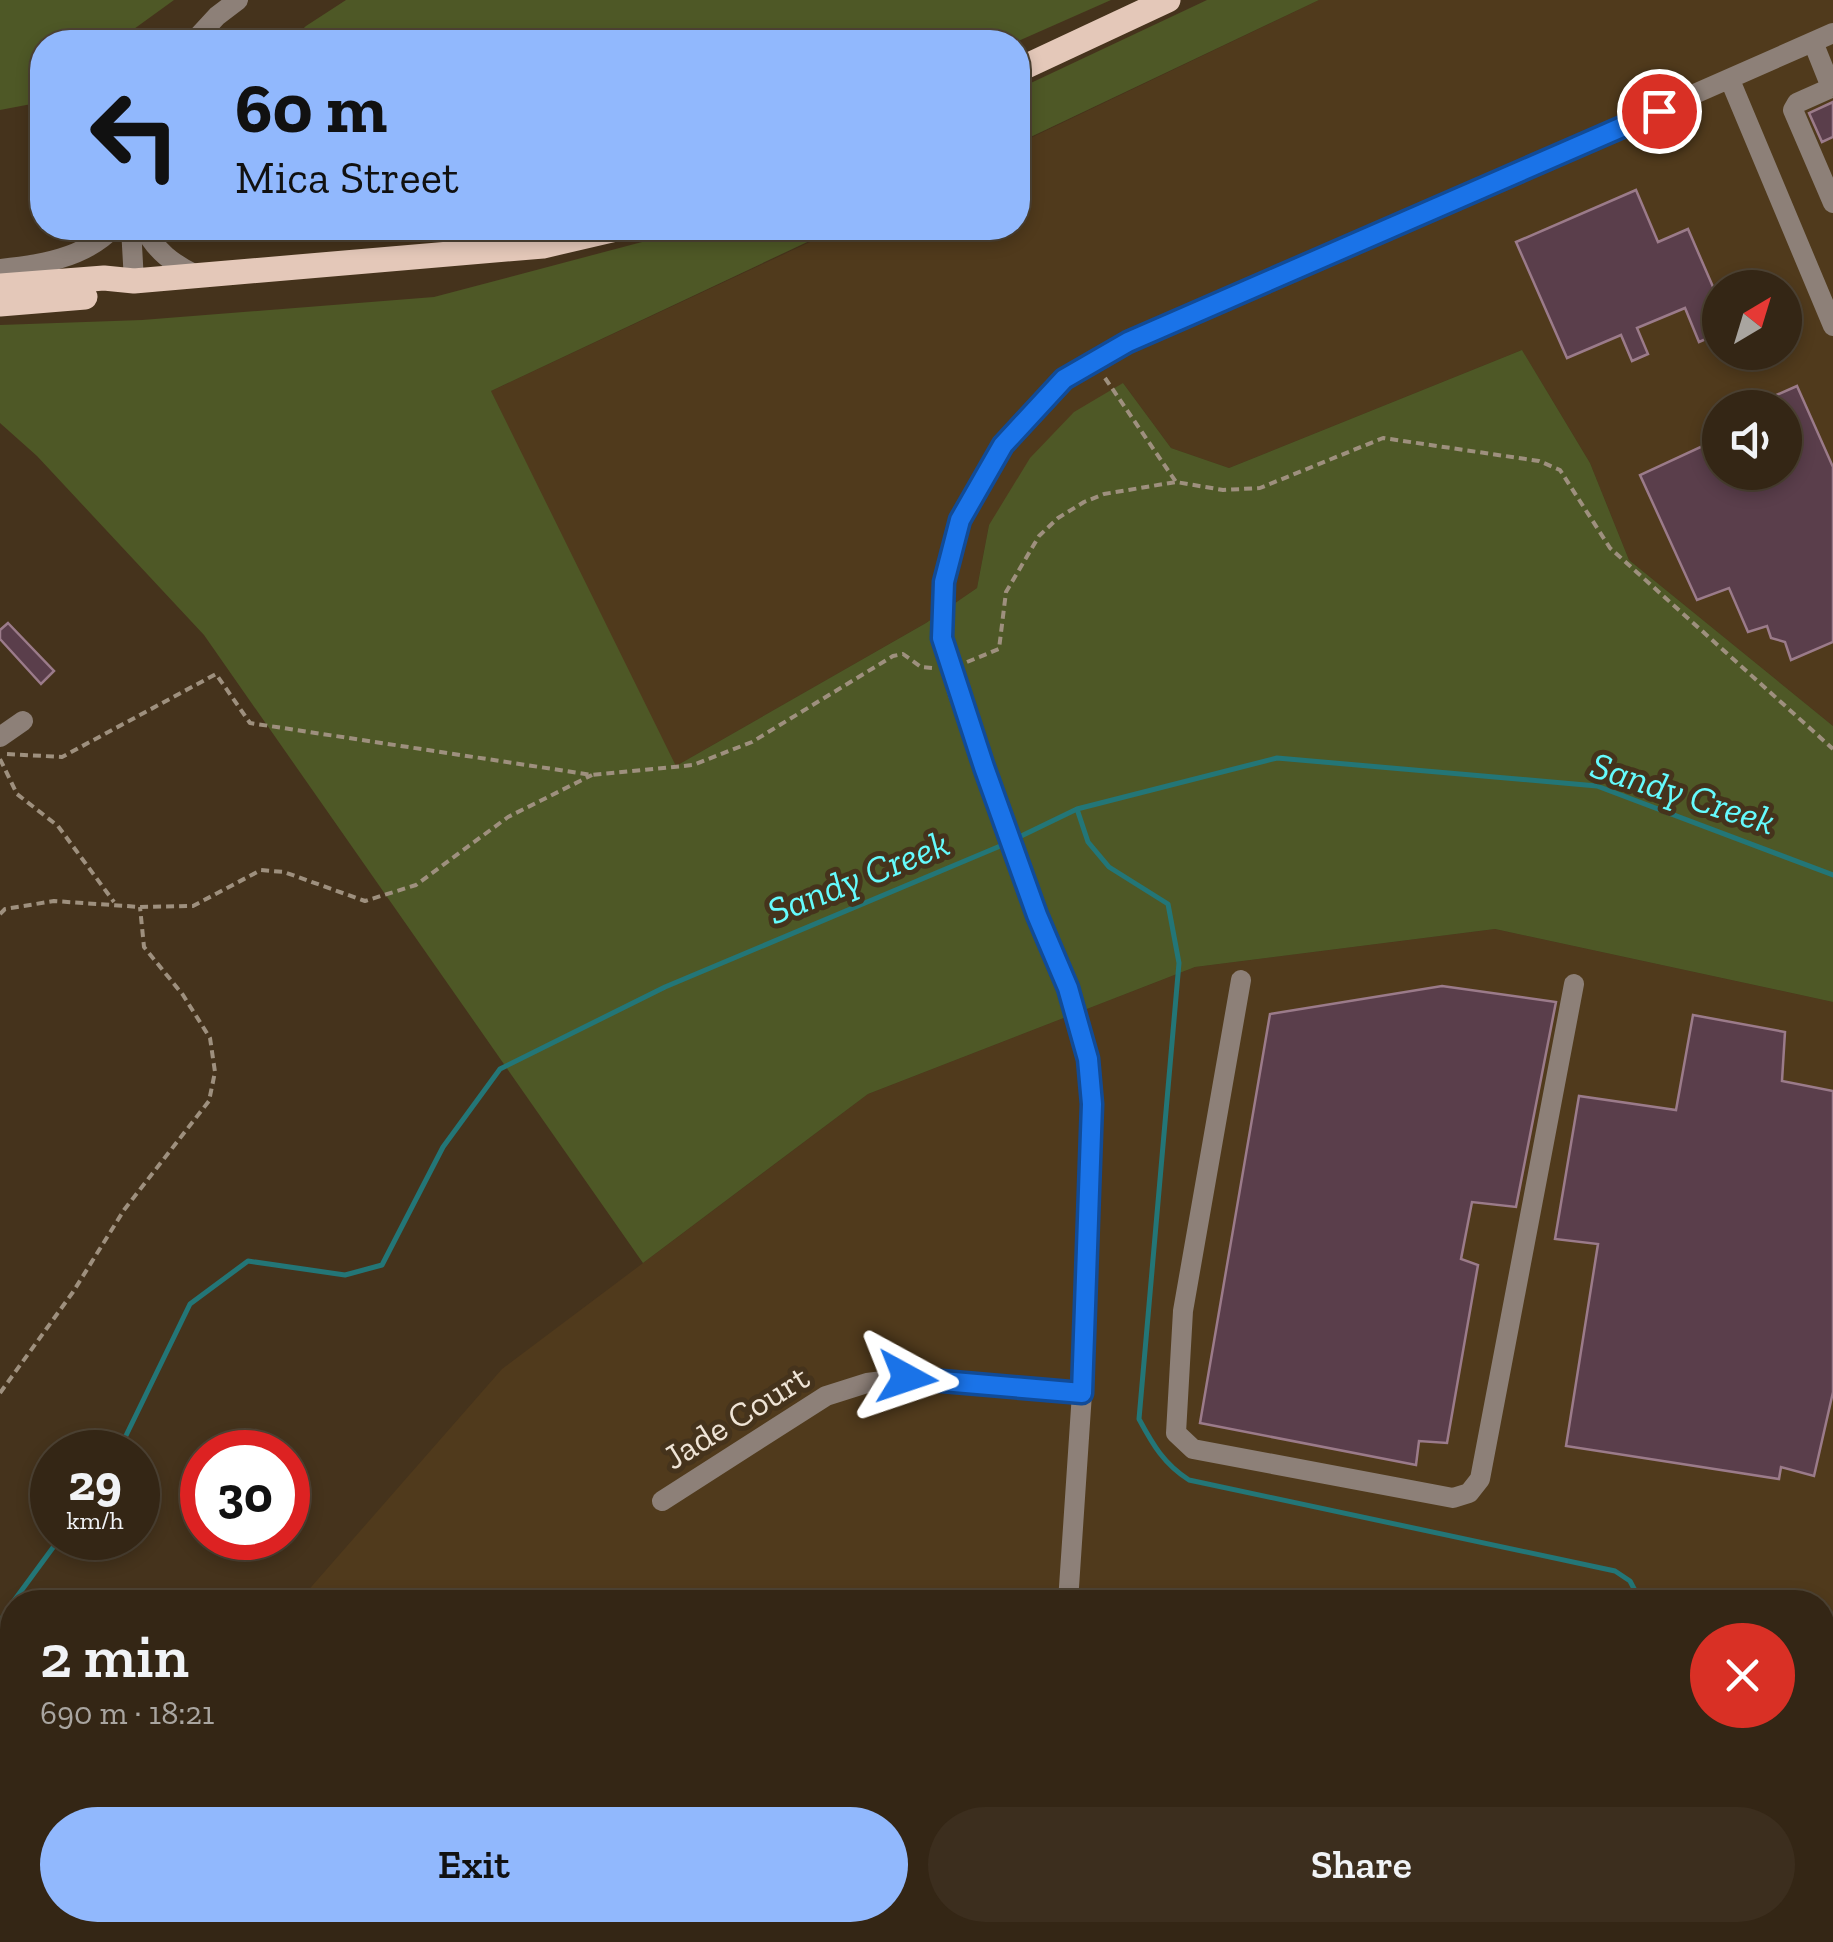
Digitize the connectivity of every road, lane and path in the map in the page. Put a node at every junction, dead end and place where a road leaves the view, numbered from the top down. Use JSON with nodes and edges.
{"nodes":[{"id":1,"x":238,"y":0,"type":"edge"},
{"id":2,"x":1168,"y":0,"type":"edge"},
{"id":3,"x":204,"y":30,"type":"edge"},
{"id":4,"x":1833,"y":33,"type":"edge"},
{"id":5,"x":1813,"y":42,"type":"junction"},
{"id":6,"x":1030,"y":64,"type":"edge"},
{"id":7,"x":1730,"y":80,"type":"junction"},
{"id":8,"x":1832,"y":87,"type":"edge"},
{"id":9,"x":1833,"y":203,"type":"edge"},
{"id":10,"x":97,"y":240,"type":"edge"},
{"id":11,"x":131,"y":240,"type":"edge"},
{"id":12,"x":152,"y":240,"type":"edge"},
{"id":13,"x":568,"y":240,"type":"edge"},
{"id":14,"x":0,"y":269,"type":"edge"},
{"id":15,"x":196,"y":275,"type":"junction"},
{"id":16,"x":134,"y":281,"type":"junction"},
{"id":17,"x":1824,"y":282,"type":"edge"},
{"id":18,"x":0,"y":286,"type":"edge"},
{"id":19,"x":0,"y":304,"type":"edge"},
{"id":20,"x":1833,"y":326,"type":"edge"},
{"id":21,"x":1094,"y":362,"type":"junction"},
{"id":22,"x":1176,"y":482,"type":"junction"},
{"id":23,"x":950,"y":665,"type":"junction"},
{"id":24,"x":23,"y":721,"type":"dead end"},
{"id":25,"x":0,"y":737,"type":"edge"},
{"id":26,"x":1833,"y":749,"type":"edge"},
{"id":27,"x":0,"y":756,"type":"edge"},
{"id":28,"x":592,"y":775,"type":"junction"},
{"id":29,"x":115,"y":904,"type":"junction"},
{"id":30,"x":140,"y":907,"type":"junction"},
{"id":31,"x":0,"y":914,"type":"edge"},
{"id":32,"x":1241,"y":980,"type":"dead end"},
{"id":33,"x":1574,"y":984,"type":"dead end"},
{"id":34,"x":0,"y":1392,"type":"edge"},
{"id":35,"x":1082,"y":1393,"type":"junction"},
{"id":36,"x":662,"y":1500,"type":"dead end"},
{"id":37,"x":1069,"y":1590,"type":"edge"}],
"edges":[{"from":1,"to":3,"type":"street"},
{"from":2,"to":6,"type":"main road"},
{"from":4,"to":5,"type":"street"},
{"from":5,"to":7,"type":"street"},
{"from":5,"to":8,"type":"street"},
{"from":7,"to":17,"type":"street"},
{"from":7,"to":21,"type":"street"},
{"from":8,"to":9,"type":"street"},
{"from":10,"to":14,"type":"street"},
{"from":11,"to":16,"type":"street"},
{"from":12,"to":15,"type":"street"},
{"from":13,"to":15,"type":"main road"},
{"from":15,"to":16,"type":"main road"},
{"from":16,"to":18,"type":"main road"},
{"from":16,"to":19,"type":"main road"},
{"from":17,"to":20,"type":"street"},
{"from":21,"to":22,"type":"path"},
{"from":21,"to":23,"type":"street"},
{"from":22,"to":23,"type":"path"},
{"from":22,"to":26,"type":"path"},
{"from":23,"to":28,"type":"path"},
{"from":23,"to":35,"type":"street"},
{"from":24,"to":25,"type":"street"},
{"from":27,"to":28,"type":"path"},
{"from":27,"to":29,"type":"path"},
{"from":28,"to":30,"type":"path"},
{"from":29,"to":30,"type":"path"},
{"from":29,"to":31,"type":"path"},
{"from":30,"to":34,"type":"path"},
{"from":32,"to":33,"type":"street"},
{"from":35,"to":36,"type":"street","name":"Jade Court"},
{"from":35,"to":37,"type":"street"}]}
